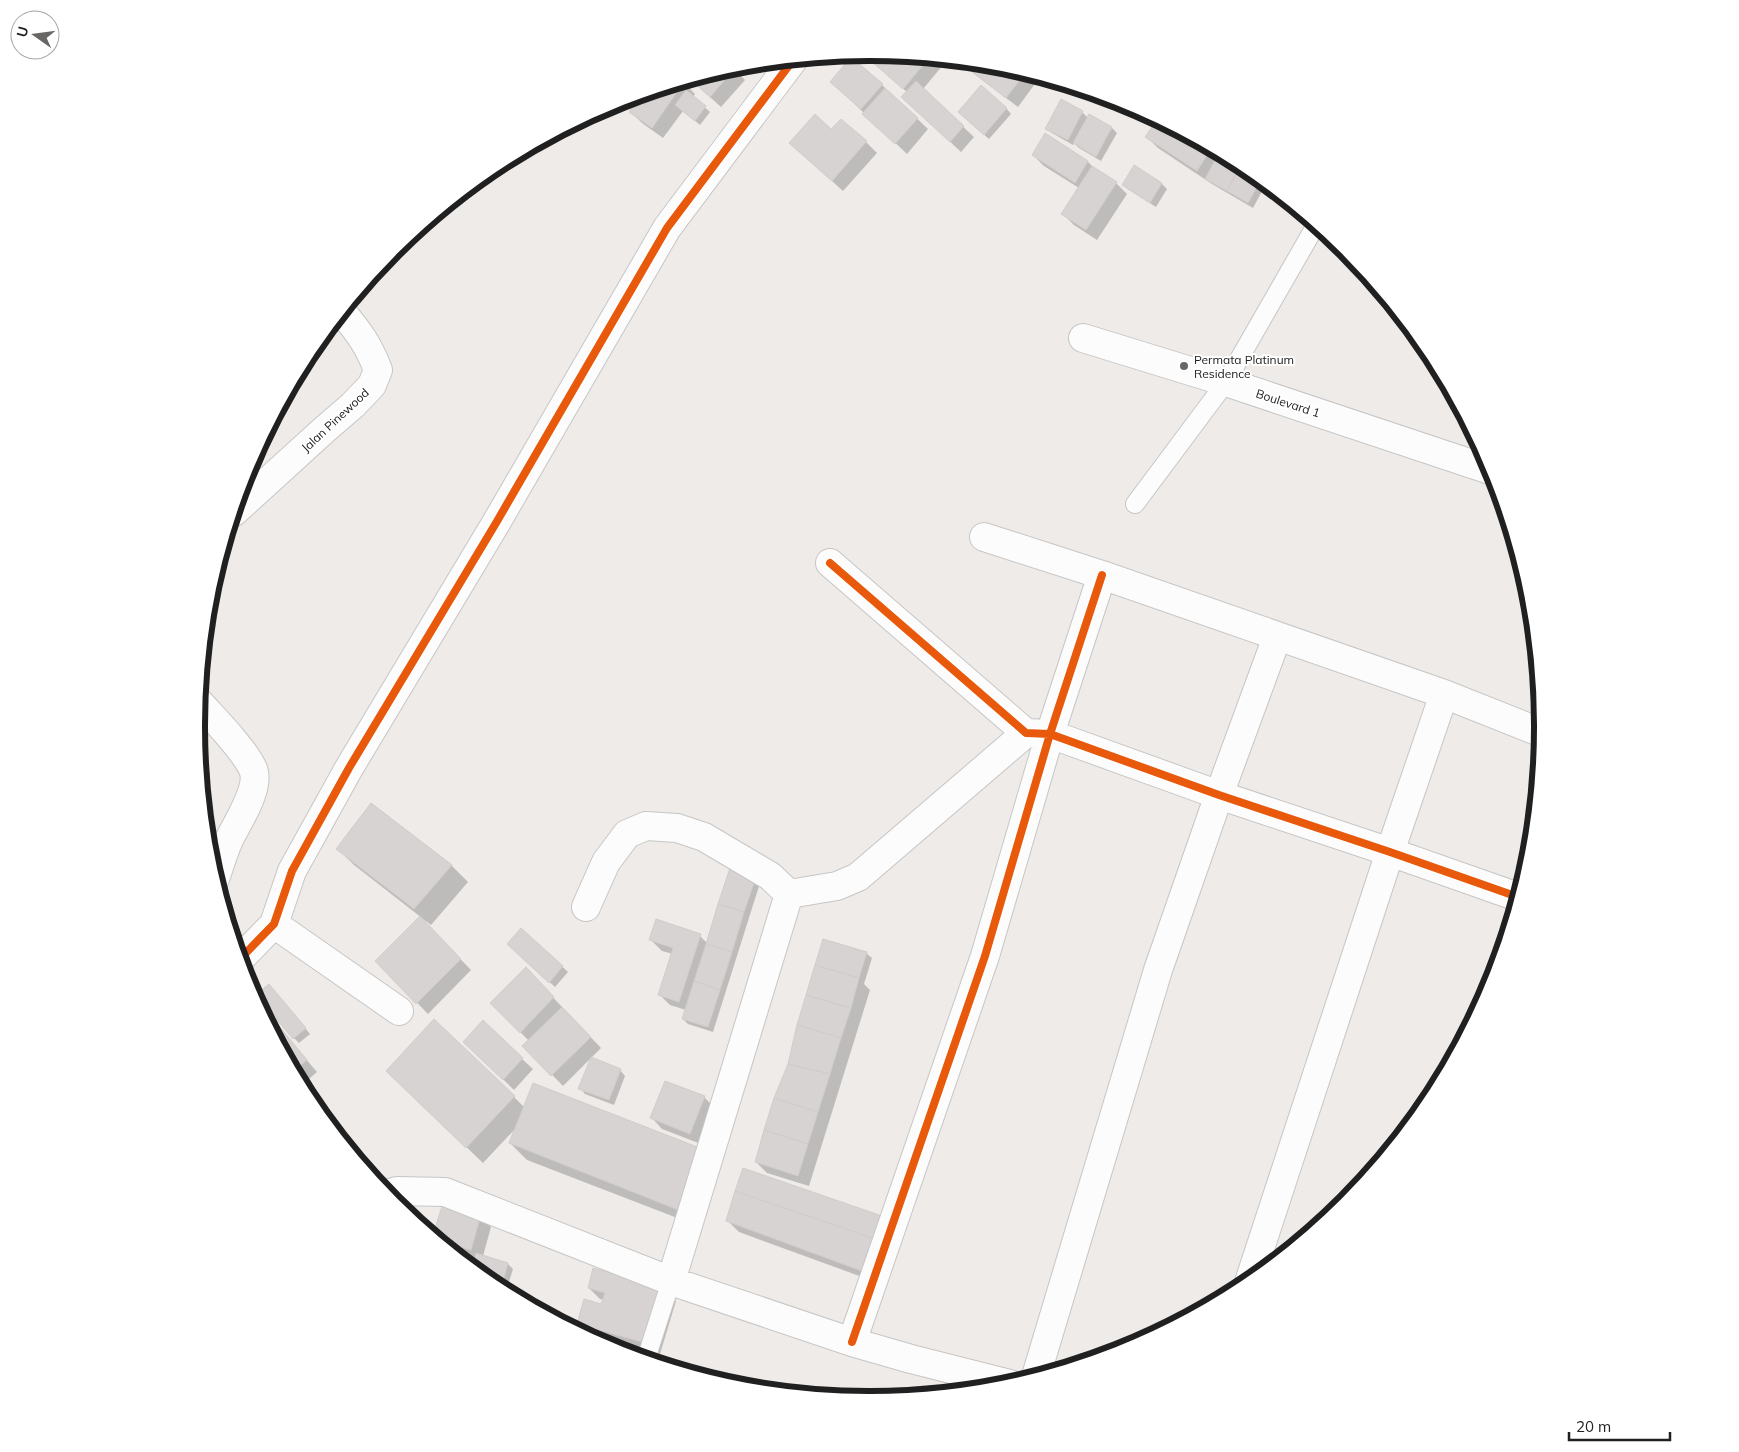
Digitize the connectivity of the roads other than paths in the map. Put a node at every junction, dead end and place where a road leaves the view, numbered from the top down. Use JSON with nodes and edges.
{"nodes":[{"id":1,"x":789,"y":66,"type":"edge"},
{"id":2,"x":1313,"y":231,"type":"edge"},
{"id":3,"x":346,"y":317,"type":"edge"},
{"id":4,"x":1083,"y":338,"type":"dead end"},
{"id":5,"x":1226,"y":382,"type":"junction"},
{"id":6,"x":1482,"y":467,"type":"edge"},
{"id":7,"x":243,"y":504,"type":"edge"},
{"id":8,"x":1135,"y":504,"type":"dead end"},
{"id":9,"x":984,"y":537,"type":"dead end"},
{"id":10,"x":830,"y":563,"type":"dead end"},
{"id":11,"x":1102,"y":575,"type":"junction"},
{"id":12,"x":1277,"y":637,"type":"junction"},
{"id":13,"x":1444,"y":694,"type":"junction"},
{"id":14,"x":205,"y":710,"type":"edge"},
{"id":15,"x":1534,"y":730,"type":"edge"},
{"id":16,"x":1038,"y":733,"type":"junction"},
{"id":17,"x":1219,"y":795,"type":"junction"},
{"id":18,"x":1390,"y":852,"type":"junction"},
{"id":19,"x":220,"y":866,"type":"edge"},
{"id":20,"x":789,"y":894,"type":"junction"},
{"id":21,"x":1513,"y":895,"type":"edge"},
{"id":22,"x":586,"y":907,"type":"dead end"},
{"id":23,"x":274,"y":924,"type":"junction"},
{"id":24,"x":245,"y":954,"type":"edge"},
{"id":25,"x":399,"y":1011,"type":"dead end"},
{"id":26,"x":395,"y":1192,"type":"edge"},
{"id":27,"x":1254,"y":1268,"type":"edge"},
{"id":28,"x":671,"y":1281,"type":"junction"},
{"id":29,"x":852,"y":1342,"type":"junction"},
{"id":30,"x":648,"y":1352,"type":"edge"},
{"id":31,"x":1038,"y":1369,"type":"edge"},
{"id":32,"x":991,"y":1379,"type":"edge"}],
"edges":[{"from":1,"to":23,"type":"street"},
{"from":2,"to":5,"type":"lane"},
{"from":3,"to":7,"type":"street","name":"Jalan Pinewood"},
{"from":4,"to":5,"type":"street","name":"Boulevard 1"},
{"from":5,"to":6,"type":"street","name":"Boulevard 1"},
{"from":5,"to":8,"type":"lane"},
{"from":9,"to":11,"type":"street"},
{"from":10,"to":16,"type":"street"},
{"from":11,"to":12,"type":"street"},
{"from":11,"to":16,"type":"street"},
{"from":12,"to":13,"type":"street"},
{"from":12,"to":17,"type":"street"},
{"from":13,"to":15,"type":"street"},
{"from":13,"to":18,"type":"street"},
{"from":14,"to":19,"type":"street"},
{"from":16,"to":17,"type":"street"},
{"from":16,"to":20,"type":"street"},
{"from":16,"to":29,"type":"street"},
{"from":17,"to":18,"type":"street"},
{"from":17,"to":31,"type":"street"},
{"from":18,"to":21,"type":"street"},
{"from":18,"to":27,"type":"street"},
{"from":20,"to":22,"type":"street"},
{"from":20,"to":28,"type":"street"},
{"from":23,"to":24,"type":"street"},
{"from":23,"to":25,"type":"street"},
{"from":26,"to":28,"type":"street"},
{"from":28,"to":29,"type":"street"},
{"from":28,"to":30,"type":"lane"},
{"from":29,"to":32,"type":"street"}]}
